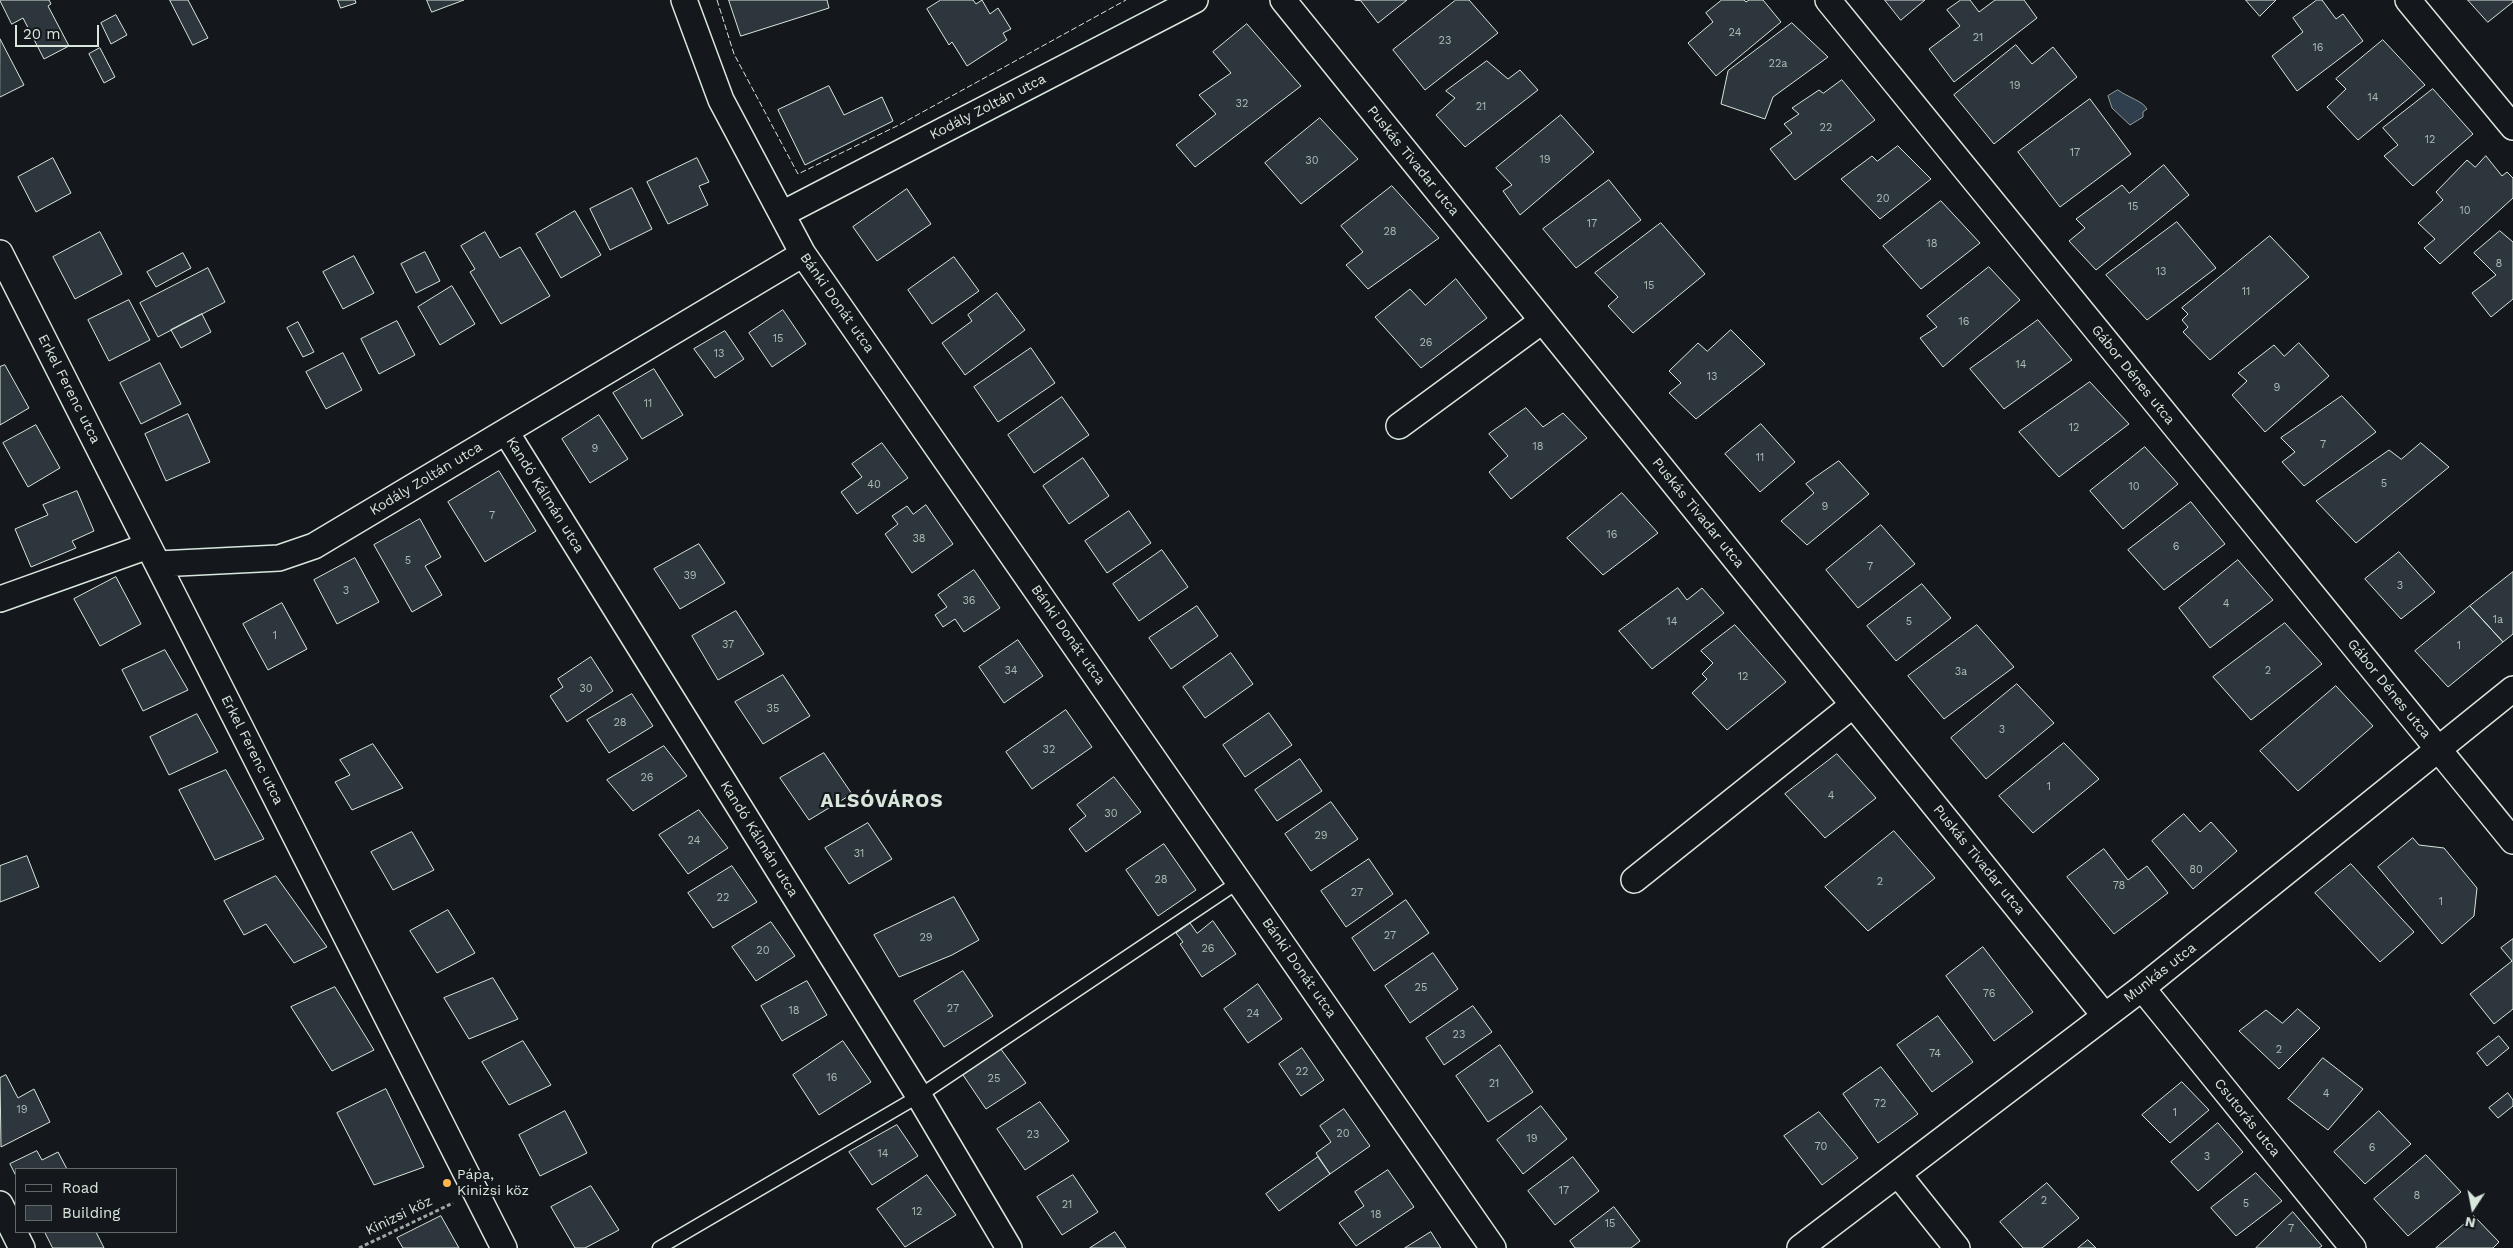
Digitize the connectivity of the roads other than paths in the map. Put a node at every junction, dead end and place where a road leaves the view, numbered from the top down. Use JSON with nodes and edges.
{"nodes":[{"id":1,"x":684,"y":0,"type":"edge"},
{"id":2,"x":1195,"y":0,"type":"edge"},
{"id":3,"x":1283,"y":0,"type":"edge"},
{"id":4,"x":1828,"y":0,"type":"edge"},
{"id":5,"x":2408,"y":0,"type":"edge"},
{"id":6,"x":2513,"y":127,"type":"edge"},
{"id":7,"x":782,"y":214,"type":"junction"},
{"id":8,"x":0,"y":252,"type":"edge"},
{"id":9,"x":802,"y":254,"type":"junction"},
{"id":10,"x":1542,"y":321,"type":"junction"},
{"id":11,"x":1399,"y":426,"type":"dead end"},
{"id":12,"x":506,"y":432,"type":"junction"},
{"id":13,"x":153,"y":555,"type":"junction"},
{"id":14,"x":0,"y":599,"type":"edge"},
{"id":15,"x":2513,"y":689,"type":"edge"},
{"id":16,"x":1853,"y":705,"type":"junction"},
{"id":17,"x":2438,"y":750,"type":"junction"},
{"id":18,"x":2513,"y":840,"type":"edge"},
{"id":19,"x":1634,"y":880,"type":"dead end"},
{"id":20,"x":1240,"y":881,"type":"junction"},
{"id":21,"x":2142,"y":988,"type":"junction"},
{"id":22,"x":2105,"y":1016,"type":"junction"},
{"id":23,"x":919,"y":1096,"type":"junction"},
{"id":24,"x":1898,"y":1174,"type":"junction"},
{"id":25,"x":0,"y":1204,"type":"edge"},
{"id":26,"x":22,"y":1248,"type":"edge"},
{"id":27,"x":504,"y":1248,"type":"edge"},
{"id":28,"x":659,"y":1248,"type":"edge"},
{"id":29,"x":1009,"y":1248,"type":"edge"},
{"id":30,"x":1492,"y":1248,"type":"edge"},
{"id":31,"x":1800,"y":1248,"type":"edge"},
{"id":32,"x":1957,"y":1248,"type":"edge"},
{"id":33,"x":2353,"y":1248,"type":"edge"}],
"edges":[{"from":1,"to":7,"type":"street","name":"Bánki Donát utca"},
{"from":2,"to":7,"type":"street","name":"Kodály Zoltán utca"},
{"from":3,"to":10,"type":"street","name":"Puskás Tivadar utca"},
{"from":4,"to":17,"type":"street","name":"Gábor Dénes utca"},
{"from":5,"to":6,"type":"street"},
{"from":7,"to":9,"type":"street","name":"Bánki Donát utca"},
{"from":8,"to":13,"type":"street","name":"Erkel Ferenc utca"},
{"from":9,"to":12,"type":"street","name":"Kodály Zoltán utca"},
{"from":9,"to":20,"type":"street","name":"Bánki Donát utca"},
{"from":10,"to":11,"type":"street"},
{"from":10,"to":16,"type":"street","name":"Puskás Tivadar utca"},
{"from":12,"to":13,"type":"street","name":"Kodály Zoltán utca"},
{"from":12,"to":23,"type":"street","name":"Kandó Kálmán utca"},
{"from":13,"to":14,"type":"street","name":"Kodály Zoltán utca"},
{"from":13,"to":27,"type":"street","name":"Erkel Ferenc utca"},
{"from":15,"to":17,"type":"street","name":"Munkás utca"},
{"from":16,"to":19,"type":"street"},
{"from":16,"to":22,"type":"street","name":"Puskás Tivadar utca"},
{"from":17,"to":18,"type":"street","name":"Gábor Dénes utca"},
{"from":17,"to":21,"type":"street","name":"Munkás utca"},
{"from":20,"to":23,"type":"lane"},
{"from":20,"to":30,"type":"street","name":"Bánki Donát utca"},
{"from":21,"to":22,"type":"street","name":"Munkás utca"},
{"from":21,"to":33,"type":"street","name":"Csutorás utca"},
{"from":22,"to":24,"type":"street","name":"Munkás utca"},
{"from":23,"to":28,"type":"lane"},
{"from":23,"to":29,"type":"street","name":"Kandó Kálmán utca"},
{"from":24,"to":31,"type":"street","name":"Munkás utca"},
{"from":24,"to":32,"type":"street"},
{"from":25,"to":26,"type":"street"}]}
